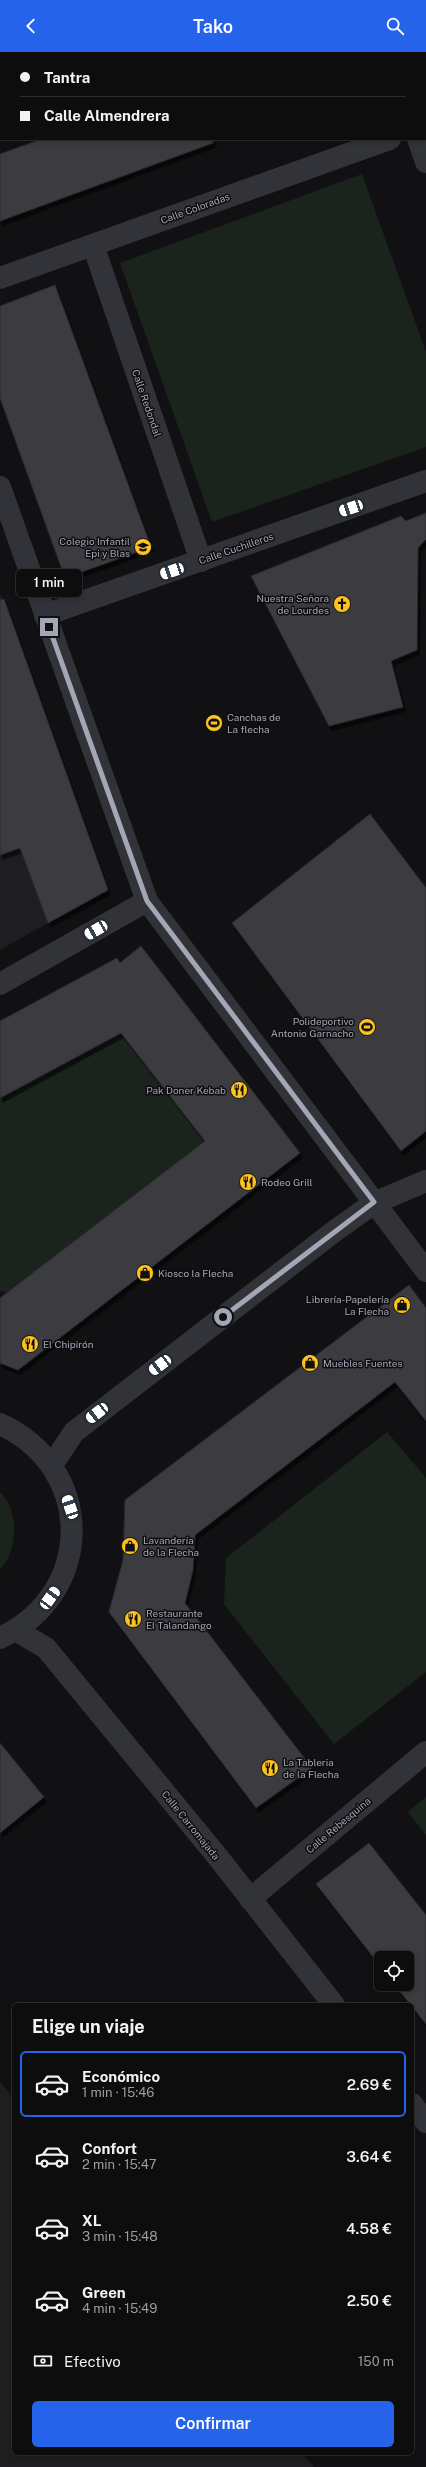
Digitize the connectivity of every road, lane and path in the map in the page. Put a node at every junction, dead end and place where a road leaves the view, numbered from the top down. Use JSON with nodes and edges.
{"nodes":[{"id":1,"x":387,"y":140,"type":"edge"},
{"id":2,"x":418,"y":140,"type":"edge"},
{"id":3,"x":426,"y":162,"type":"edge"},
{"id":4,"x":93,"y":245,"type":"junction"},
{"id":5,"x":0,"y":278,"type":"edge"},
{"id":6,"x":426,"y":481,"type":"edge"},
{"id":7,"x":0,"y":488,"type":"edge"},
{"id":8,"x":201,"y":561,"type":"junction"},
{"id":9,"x":45,"y":615,"type":"junction"},
{"id":10,"x":147,"y":901,"type":"junction"},
{"id":11,"x":0,"y":984,"type":"edge"},
{"id":12,"x":426,"y":1181,"type":"edge"},
{"id":13,"x":374,"y":1202,"type":"junction"},
{"id":14,"x":426,"y":1271,"type":"edge"},
{"id":15,"x":0,"y":1424,"type":"edge"},
{"id":16,"x":74,"y":1432,"type":"junction"},
{"id":17,"x":32,"y":1443,"type":"junction"},
{"id":18,"x":52,"y":1466,"type":"junction"},
{"id":19,"x":41,"y":1611,"type":"junction"},
{"id":20,"x":8,"y":1634,"type":"edge"},
{"id":21,"x":46,"y":1648,"type":"junction"},
{"id":22,"x":426,"y":1752,"type":"edge"},
{"id":23,"x":250,"y":1899,"type":"junction"},
{"id":24,"x":332,"y":2003,"type":"edge"},
{"id":25,"x":414,"y":2107,"type":"edge"},
{"id":26,"x":426,"y":2122,"type":"edge"}],
"edges":[{"from":1,"to":4,"type":"street","name":"Calle Coloradas"},
{"from":2,"to":3,"type":"street"},
{"from":4,"to":5,"type":"street","name":"Calle Coloradas"},
{"from":4,"to":8,"type":"street","name":"Calle Redondal"},
{"from":6,"to":8,"type":"street","name":"Calle Cuchilleros"},
{"from":7,"to":9,"type":"street"},
{"from":8,"to":9,"type":"street","name":"Calle Cuchilleros"},
{"from":9,"to":10,"type":"street"},
{"from":10,"to":11,"type":"street"},
{"from":10,"to":13,"type":"street"},
{"from":12,"to":13,"type":"street"},
{"from":13,"to":14,"type":"street"},
{"from":13,"to":16,"type":"street"},
{"from":15,"to":17,"type":"street"},
{"from":16,"to":17,"type":"street"},
{"from":16,"to":18,"type":"street"},
{"from":17,"to":18,"type":"street"},
{"from":18,"to":19,"type":"street"},
{"from":19,"to":20,"type":"street"},
{"from":19,"to":21,"type":"street"},
{"from":20,"to":21,"type":"street","name":"Calle Carromajada"},
{"from":21,"to":23,"type":"street","name":"Calle Carromajada"},
{"from":22,"to":23,"type":"street","name":"Calle Rebesquina"},
{"from":23,"to":24,"type":"street","name":"Calle Carromajada"},
{"from":25,"to":26,"type":"street"}]}
